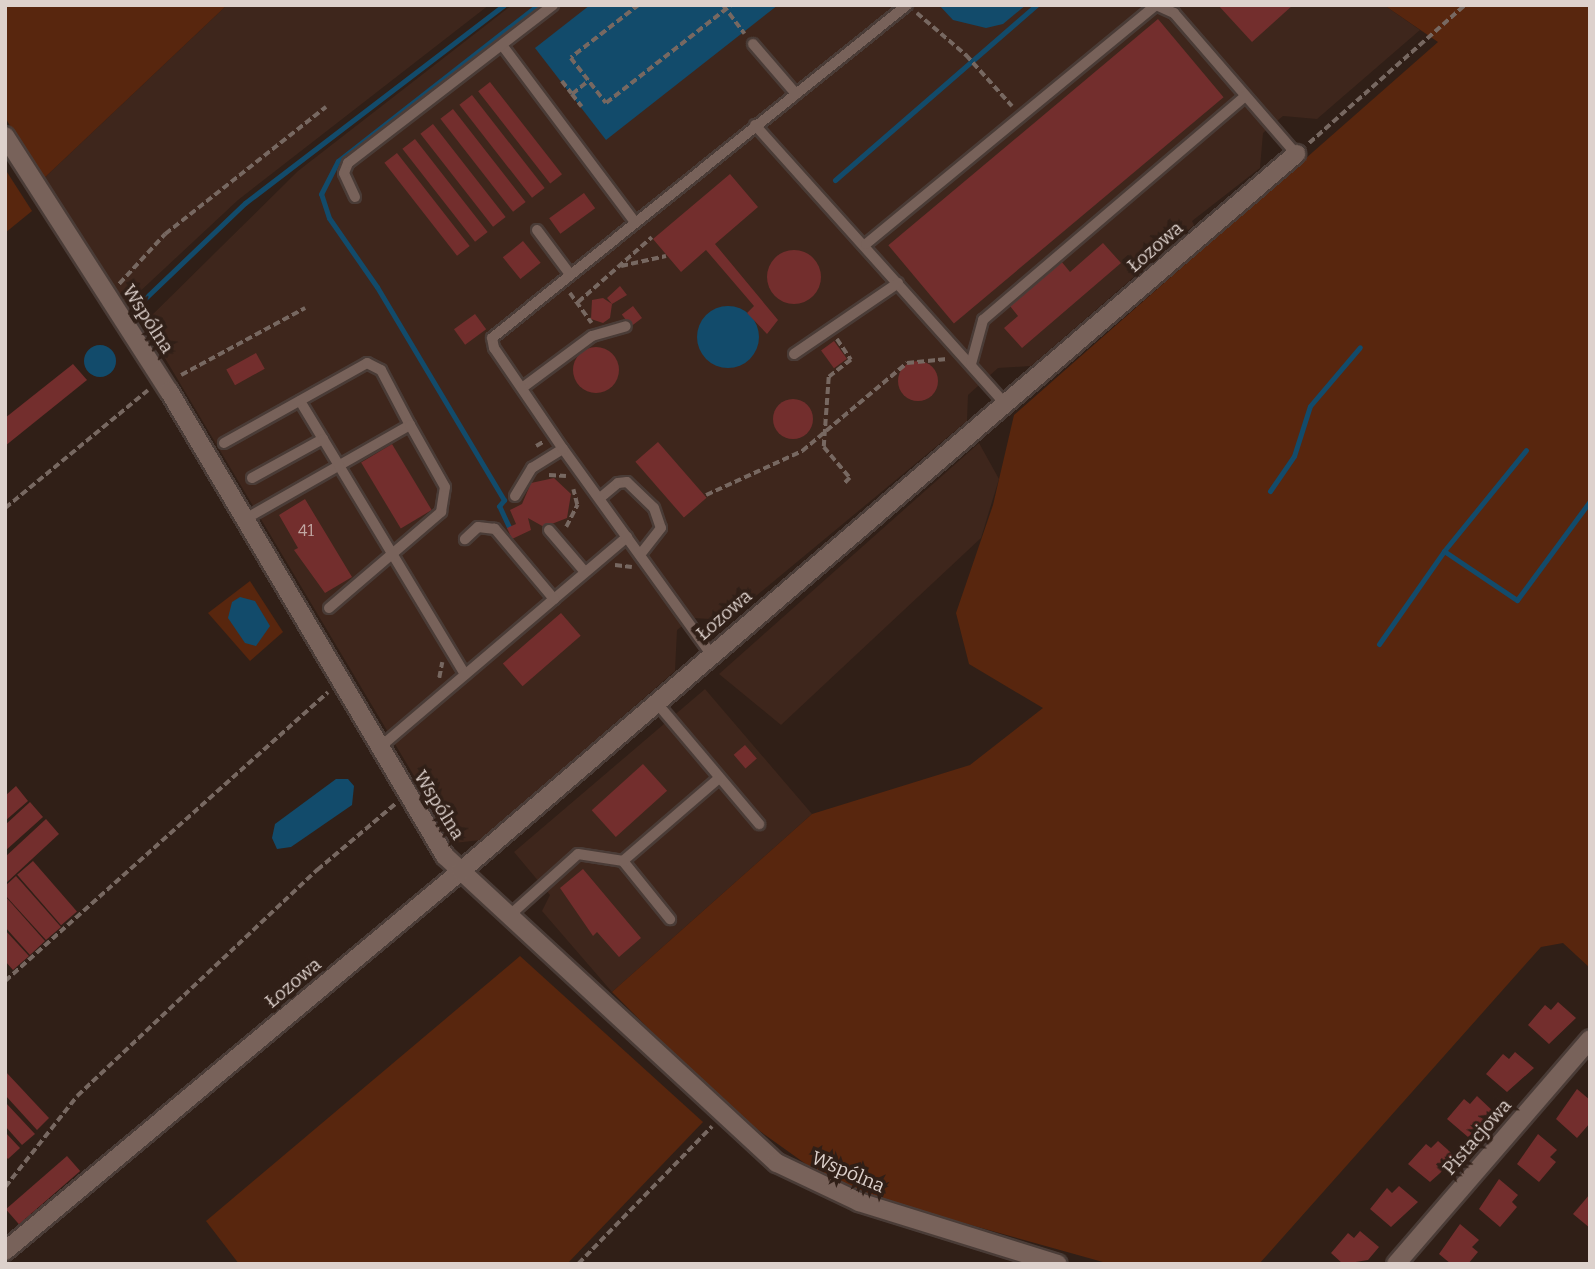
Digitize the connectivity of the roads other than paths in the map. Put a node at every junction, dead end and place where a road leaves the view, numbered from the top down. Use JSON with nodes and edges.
{"nodes":[{"id":1,"x":553,"y":5,"type":"edge"},
{"id":2,"x":908,"y":5,"type":"edge"},
{"id":3,"x":1153,"y":6,"type":"edge"},
{"id":4,"x":753,"y":44,"type":"dead end"},
{"id":5,"x":502,"y":45,"type":"junction"},
{"id":6,"x":796,"y":94,"type":"junction"},
{"id":7,"x":1245,"y":96,"type":"junction"},
{"id":8,"x":755,"y":125,"type":"junction"},
{"id":9,"x":5,"y":136,"type":"edge"},
{"id":10,"x":1296,"y":154,"type":"joint"},
{"id":11,"x":355,"y":197,"type":"dead end"},
{"id":12,"x":634,"y":222,"type":"junction"},
{"id":13,"x":537,"y":230,"type":"dead end"},
{"id":14,"x":866,"y":244,"type":"junction"},
{"id":15,"x":569,"y":273,"type":"junction"},
{"id":16,"x":898,"y":283,"type":"junction"},
{"id":17,"x":626,"y":326,"type":"dead end"},
{"id":18,"x":794,"y":354,"type":"dead end"},
{"id":19,"x":969,"y":362,"type":"junction"},
{"id":20,"x":522,"y":388,"type":"junction"},
{"id":21,"x":300,"y":401,"type":"junction"},
{"id":22,"x":1005,"y":404,"type":"junction"},
{"id":23,"x":410,"y":425,"type":"junction"},
{"id":24,"x":323,"y":439,"type":"junction"},
{"id":25,"x":224,"y":443,"type":"dead end"},
{"id":26,"x":563,"y":449,"type":"junction"},
{"id":27,"x":338,"y":466,"type":"junction"},
{"id":28,"x":252,"y":478,"type":"dead end"},
{"id":29,"x":515,"y":496,"type":"dead end"},
{"id":30,"x":600,"y":498,"type":"junction"},
{"id":31,"x":245,"y":519,"type":"junction"},
{"id":32,"x":549,"y":530,"type":"dead end"},
{"id":33,"x":627,"y":537,"type":"junction"},
{"id":34,"x":465,"y":539,"type":"dead end"},
{"id":35,"x":391,"y":555,"type":"junction"},
{"id":36,"x":640,"y":555,"type":"junction"},
{"id":37,"x":585,"y":572,"type":"junction"},
{"id":38,"x":554,"y":599,"type":"junction"},
{"id":39,"x":329,"y":608,"type":"dead end"},
{"id":40,"x":711,"y":653,"type":"junction"},
{"id":41,"x":465,"y":674,"type":"junction"},
{"id":42,"x":655,"y":702,"type":"junction"},
{"id":43,"x":379,"y":748,"type":"junction"},
{"id":44,"x":719,"y":778,"type":"junction"},
{"id":45,"x":759,"y":824,"type":"dead end"},
{"id":46,"x":623,"y":861,"type":"junction"},
{"id":47,"x":461,"y":871,"type":"junction"},
{"id":48,"x":510,"y":915,"type":"junction"},
{"id":49,"x":670,"y":919,"type":"dead end"},
{"id":50,"x":1590,"y":1039,"type":"edge"},
{"id":51,"x":5,"y":1251,"type":"edge"},
{"id":52,"x":1058,"y":1264,"type":"edge"},
{"id":53,"x":1396,"y":1264,"type":"edge"}],
"edges":[{"from":1,"to":5,"type":"lane"},
{"from":2,"to":6,"type":"lane"},
{"from":3,"to":7,"type":"lane"},
{"from":3,"to":14,"type":"lane"},
{"from":4,"to":6,"type":"lane"},
{"from":5,"to":11,"type":"lane"},
{"from":5,"to":12,"type":"lane"},
{"from":6,"to":8,"type":"lane"},
{"from":7,"to":10,"type":"lane"},
{"from":7,"to":19,"type":"lane"},
{"from":8,"to":12,"type":"lane"},
{"from":8,"to":14,"type":"lane"},
{"from":9,"to":31,"type":"street","name":"Wspólna"},
{"from":10,"to":22,"type":"street","name":"Łozowa"},
{"from":12,"to":15,"type":"lane"},
{"from":13,"to":15,"type":"lane"},
{"from":14,"to":16,"type":"lane"},
{"from":15,"to":20,"type":"lane"},
{"from":16,"to":18,"type":"lane"},
{"from":16,"to":19,"type":"lane"},
{"from":17,"to":20,"type":"lane"},
{"from":19,"to":22,"type":"lane"},
{"from":20,"to":26,"type":"lane"},
{"from":21,"to":23,"type":"lane"},
{"from":21,"to":24,"type":"lane"},
{"from":21,"to":25,"type":"lane"},
{"from":22,"to":40,"type":"street","name":"Łozowa"},
{"from":23,"to":27,"type":"lane"},
{"from":23,"to":35,"type":"lane"},
{"from":24,"to":27,"type":"lane"},
{"from":24,"to":28,"type":"lane"},
{"from":26,"to":29,"type":"lane"},
{"from":26,"to":30,"type":"lane"},
{"from":27,"to":31,"type":"lane"},
{"from":27,"to":35,"type":"lane"},
{"from":30,"to":33,"type":"lane"},
{"from":30,"to":36,"type":"lane"},
{"from":31,"to":43,"type":"street","name":"Wspólna"},
{"from":32,"to":37,"type":"lane"},
{"from":33,"to":36,"type":"lane"},
{"from":33,"to":37,"type":"lane"},
{"from":34,"to":38,"type":"lane"},
{"from":35,"to":39,"type":"lane"},
{"from":35,"to":41,"type":"lane"},
{"from":36,"to":40,"type":"lane"},
{"from":37,"to":38,"type":"lane"},
{"from":38,"to":41,"type":"lane"},
{"from":40,"to":42,"type":"street","name":"Łozowa"},
{"from":41,"to":43,"type":"lane"},
{"from":42,"to":44,"type":"lane"},
{"from":42,"to":47,"type":"street","name":"Łozowa"},
{"from":43,"to":47,"type":"street","name":"Wspólna"},
{"from":44,"to":45,"type":"lane"},
{"from":44,"to":46,"type":"lane"},
{"from":46,"to":48,"type":"lane"},
{"from":46,"to":49,"type":"lane"},
{"from":47,"to":48,"type":"street","name":"Wspólna"},
{"from":47,"to":51,"type":"street","name":"Łozowa"},
{"from":48,"to":52,"type":"street","name":"Wspólna"},
{"from":50,"to":53,"type":"street","name":"Pistacjowa"}]}
